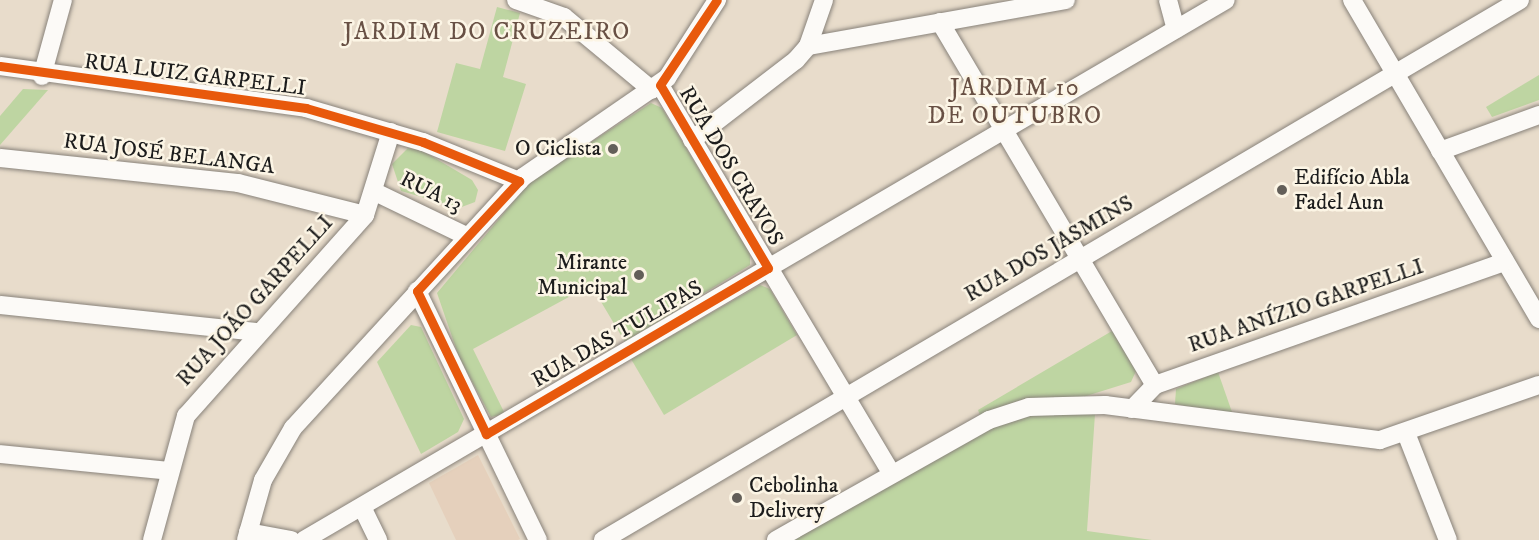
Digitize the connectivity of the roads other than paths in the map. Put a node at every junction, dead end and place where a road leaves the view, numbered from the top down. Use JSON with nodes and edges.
{"nodes":[{"id":1,"x":63,"y":0,"type":"edge"},
{"id":2,"x":516,"y":0,"type":"edge"},
{"id":3,"x":717,"y":0,"type":"edge"},
{"id":4,"x":824,"y":0,"type":"edge"},
{"id":5,"x":1066,"y":0,"type":"edge"},
{"id":6,"x":1168,"y":0,"type":"edge"},
{"id":7,"x":1226,"y":0,"type":"edge"},
{"id":8,"x":1352,"y":0,"type":"edge"},
{"id":9,"x":1520,"y":0,"type":"edge"},
{"id":10,"x":544,"y":4,"type":"edge"},
{"id":11,"x":940,"y":22,"type":"junction"},
{"id":12,"x":1176,"y":29,"type":"junction"},
{"id":13,"x":807,"y":46,"type":"junction"},
{"id":14,"x":0,"y":66,"type":"edge"},
{"id":15,"x":1395,"y":73,"type":"junction"},
{"id":16,"x":42,"y":76,"type":"junction"},
{"id":17,"x":656,"y":88,"type":"junction"},
{"id":18,"x":1539,"y":115,"type":"edge"},
{"id":19,"x":1004,"y":129,"type":"junction"},
{"id":20,"x":391,"y":132,"type":"junction"},
{"id":21,"x":692,"y":140,"type":"junction"},
{"id":22,"x":1440,"y":151,"type":"junction"},
{"id":23,"x":0,"y":158,"type":"edge"},
{"id":24,"x":519,"y":181,"type":"junction"},
{"id":25,"x":375,"y":192,"type":"junction"},
{"id":26,"x":365,"y":215,"type":"junction"},
{"id":27,"x":466,"y":236,"type":"junction"},
{"id":28,"x":1081,"y":258,"type":"junction"},
{"id":29,"x":1505,"y":262,"type":"junction"},
{"id":30,"x":768,"y":268,"type":"junction"},
{"id":31,"x":417,"y":291,"type":"junction"},
{"id":32,"x":0,"y":305,"type":"edge"},
{"id":33,"x":1539,"y":319,"type":"edge"},
{"id":34,"x":259,"y":332,"type":"junction"},
{"id":35,"x":1155,"y":385,"type":"junction"},
{"id":36,"x":1539,"y":385,"type":"edge"},
{"id":37,"x":845,"y":397,"type":"junction"},
{"id":38,"x":1132,"y":409,"type":"junction"},
{"id":39,"x":1406,"y":433,"type":"junction"},
{"id":40,"x":486,"y":434,"type":"junction"},
{"id":41,"x":0,"y":454,"type":"edge"},
{"id":42,"x":170,"y":471,"type":"junction"},
{"id":43,"x":892,"y":474,"type":"junction"},
{"id":44,"x":362,"y":507,"type":"junction"},
{"id":45,"x":324,"y":535,"type":"edge"},
{"id":46,"x":247,"y":536,"type":"edge"},
{"id":47,"x":152,"y":540,"type":"edge"},
{"id":48,"x":291,"y":540,"type":"edge"},
{"id":49,"x":304,"y":540,"type":"edge"},
{"id":50,"x":378,"y":540,"type":"edge"},
{"id":51,"x":538,"y":540,"type":"edge"},
{"id":52,"x":603,"y":540,"type":"edge"},
{"id":53,"x":776,"y":540,"type":"edge"},
{"id":54,"x":1448,"y":540,"type":"edge"}],
"edges":[{"from":1,"to":16,"type":"street"},
{"from":2,"to":10,"type":"street"},
{"from":3,"to":17,"type":"street"},
{"from":4,"to":13,"type":"street"},
{"from":5,"to":11,"type":"street"},
{"from":6,"to":12,"type":"street"},
{"from":7,"to":12,"type":"street","name":"RUA DAS TULIPAS"},
{"from":8,"to":15,"type":"street"},
{"from":9,"to":15,"type":"street","name":"RUA DOS JASMINS"},
{"from":10,"to":17,"type":"street"},
{"from":11,"to":13,"type":"street"},
{"from":11,"to":19,"type":"street"},
{"from":12,"to":19,"type":"street","name":"RUA DAS TULIPAS"},
{"from":13,"to":21,"type":"street"},
{"from":14,"to":16,"type":"street","name":"RUA LUIZ GARPELLI"},
{"from":15,"to":22,"type":"street"},
{"from":15,"to":28,"type":"street","name":"RUA DOS JASMINS"},
{"from":16,"to":20,"type":"street","name":"RUA LUIZ GARPELLI"},
{"from":17,"to":21,"type":"street","name":"RUA DOS CRAVOS"},
{"from":17,"to":24,"type":"street"},
{"from":18,"to":22,"type":"street"},
{"from":19,"to":28,"type":"street"},
{"from":19,"to":30,"type":"street","name":"RUA DAS TULIPAS"},
{"from":20,"to":24,"type":"street","name":"RUA LUIZ GARPELLI"},
{"from":20,"to":25,"type":"street","name":"RUA JOÃO GARPELLI"},
{"from":21,"to":30,"type":"street","name":"RUA DOS CRAVOS"},
{"from":22,"to":29,"type":"street"},
{"from":23,"to":26,"type":"street","name":"RUA JOSÉ BELANGA"},
{"from":24,"to":27,"type":"street"},
{"from":25,"to":26,"type":"street","name":"RUA JOÃO GARPELLI"},
{"from":25,"to":27,"type":"street","name":"RUA 13"},
{"from":26,"to":34,"type":"street","name":"RUA JOÃO GARPELLI"},
{"from":27,"to":31,"type":"street"},
{"from":28,"to":35,"type":"street"},
{"from":28,"to":37,"type":"street","name":"RUA DOS JASMINS"},
{"from":29,"to":33,"type":"street"},
{"from":29,"to":35,"type":"street","name":"RUA ANÍZIO GARPELLI"},
{"from":30,"to":37,"type":"street","name":"RUA DOS CRAVOS"},
{"from":30,"to":40,"type":"street","name":"RUA DAS TULIPAS"},
{"from":31,"to":40,"type":"street"},
{"from":31,"to":46,"type":"street"},
{"from":32,"to":34,"type":"street"},
{"from":34,"to":42,"type":"street","name":"RUA JOÃO GARPELLI"},
{"from":35,"to":38,"type":"street","name":"RUA ANÍZIO GARPELLI"},
{"from":36,"to":39,"type":"street"},
{"from":37,"to":43,"type":"street","name":"RUA DOS CRAVOS"},
{"from":37,"to":52,"type":"street","name":"RUA DOS JASMINS"},
{"from":38,"to":39,"type":"street"},
{"from":38,"to":43,"type":"street"},
{"from":39,"to":54,"type":"street"},
{"from":40,"to":44,"type":"street","name":"RUA DAS TULIPAS"},
{"from":40,"to":51,"type":"street"},
{"from":41,"to":42,"type":"street"},
{"from":42,"to":47,"type":"street","name":"RUA JOÃO GARPELLI"},
{"from":43,"to":53,"type":"street"},
{"from":44,"to":45,"type":"street","name":"RUA DAS TULIPAS"},
{"from":44,"to":50,"type":"street"},
{"from":45,"to":49,"type":"street","name":"RUA DAS TULIPAS"},
{"from":46,"to":48,"type":"street"}]}
